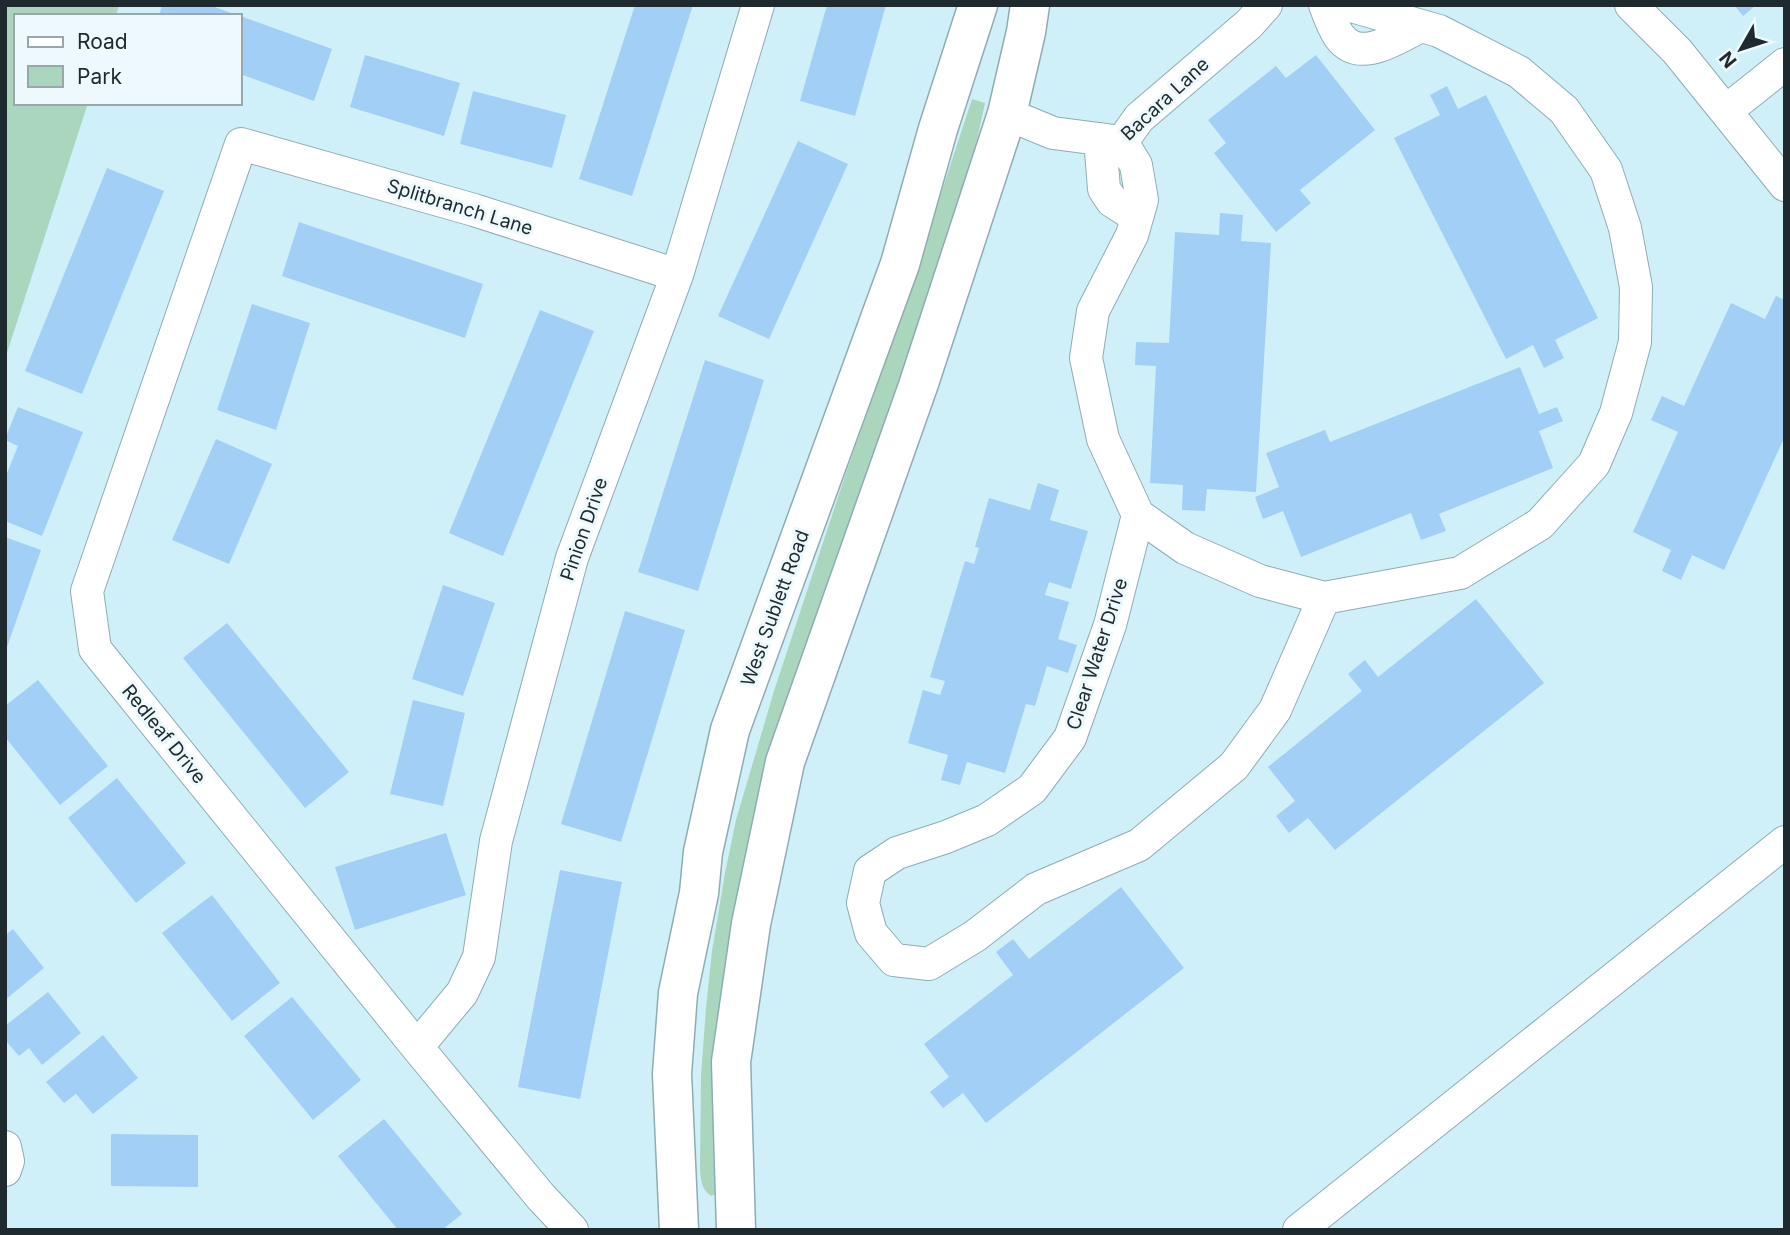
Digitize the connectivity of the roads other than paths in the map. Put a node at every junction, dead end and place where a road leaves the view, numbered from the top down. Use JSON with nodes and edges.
{"nodes":[{"id":1,"x":758,"y":5,"type":"edge"},
{"id":2,"x":978,"y":5,"type":"edge"},
{"id":3,"x":1030,"y":5,"type":"edge"},
{"id":4,"x":1266,"y":5,"type":"edge"},
{"id":5,"x":1325,"y":5,"type":"edge"},
{"id":6,"x":1348,"y":5,"type":"edge"},
{"id":7,"x":1631,"y":5,"type":"edge"},
{"id":8,"x":1421,"y":26,"type":"junction"},
{"id":9,"x":1785,"y":64,"type":"edge"},
{"id":10,"x":1726,"y":111,"type":"junction"},
{"id":11,"x":1007,"y":114,"type":"junction"},
{"id":12,"x":1111,"y":141,"type":"junction"},
{"id":13,"x":241,"y":144,"type":"joint"},
{"id":14,"x":1785,"y":185,"type":"edge"},
{"id":15,"x":677,"y":275,"type":"junction"},
{"id":16,"x":1138,"y":515,"type":"junction"},
{"id":17,"x":1324,"y":598,"type":"junction"},
{"id":18,"x":1785,"y":842,"type":"edge"},
{"id":19,"x":417,"y":1047,"type":"junction"},
{"id":20,"x":5,"y":1147,"type":"edge"},
{"id":21,"x":5,"y":1170,"type":"edge"},
{"id":22,"x":572,"y":1230,"type":"edge"},
{"id":23,"x":679,"y":1230,"type":"edge"},
{"id":24,"x":736,"y":1230,"type":"edge"},
{"id":25,"x":1299,"y":1230,"type":"edge"}],
"edges":[{"from":1,"to":15,"type":"street","name":"Pinion Drive"},
{"from":2,"to":23,"type":"main road","name":"West Sublett Road"},
{"from":3,"to":11,"type":"main road"},
{"from":4,"to":12,"type":"street","name":"Bacara Lane"},
{"from":5,"to":8,"type":"street"},
{"from":6,"to":8,"type":"street"},
{"from":7,"to":10,"type":"street"},
{"from":8,"to":17,"type":"street"},
{"from":9,"to":10,"type":"street"},
{"from":10,"to":14,"type":"street"},
{"from":11,"to":12,"type":"street","name":"Bacara Lane"},
{"from":11,"to":24,"type":"main road"},
{"from":12,"to":16,"type":"street"},
{"from":13,"to":15,"type":"street","name":"Splitbranch Lane"},
{"from":13,"to":19,"type":"street","name":"Redleaf Drive"},
{"from":15,"to":19,"type":"street","name":"Pinion Drive"},
{"from":16,"to":17,"type":"street"},
{"from":16,"to":17,"type":"street","name":"Clear Water Drive"},
{"from":18,"to":25,"type":"street"},
{"from":19,"to":22,"type":"street","name":"Redleaf Drive"},
{"from":20,"to":21,"type":"street"}]}
